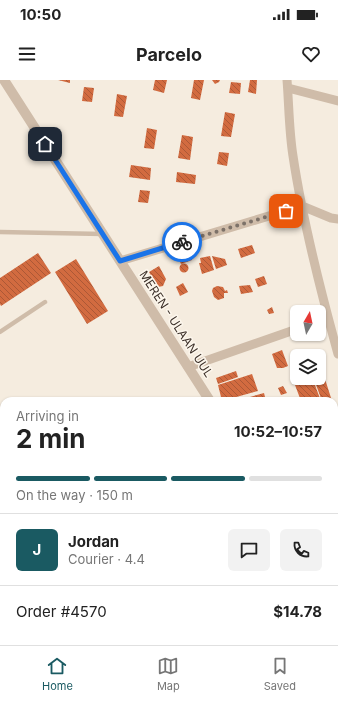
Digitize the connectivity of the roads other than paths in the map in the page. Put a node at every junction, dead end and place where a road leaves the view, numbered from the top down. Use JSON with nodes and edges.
{"nodes":[{"id":1,"x":4,"y":80,"type":"edge"},
{"id":2,"x":287,"y":84,"type":"edge"},
{"id":3,"x":338,"y":101,"type":"edge"},
{"id":4,"x":302,"y":206,"type":"junction"},
{"id":5,"x":338,"y":219,"type":"edge"},
{"id":6,"x":0,"y":232,"type":"edge"},
{"id":7,"x":103,"y":234,"type":"junction"},
{"id":8,"x":120,"y":261,"type":"junction"},
{"id":9,"x":45,"y":302,"type":"dead end"},
{"id":10,"x":320,"y":305,"type":"edge"},
{"id":11,"x":326,"y":327,"type":"edge"},
{"id":12,"x":290,"y":331,"type":"edge"},
{"id":13,"x":0,"y":332,"type":"edge"},
{"id":14,"x":338,"y":354,"type":"edge"},
{"id":15,"x":188,"y":367,"type":"junction"},
{"id":16,"x":207,"y":397,"type":"edge"}],
"edges":[{"from":1,"to":7,"type":"street","name":"MEREN - ULAAN UUL"},
{"from":2,"to":3,"type":"street"},
{"from":2,"to":4,"type":"street"},
{"from":4,"to":5,"type":"street"},
{"from":4,"to":8,"type":"street"},
{"from":4,"to":10,"type":"street"},
{"from":6,"to":7,"type":"lane"},
{"from":7,"to":8,"type":"street","name":"MEREN - ULAAN UUL"},
{"from":8,"to":15,"type":"street","name":"MEREN - ULAAN UUL"},
{"from":9,"to":13,"type":"lane"},
{"from":11,"to":14,"type":"street"},
{"from":12,"to":15,"type":"street"},
{"from":15,"to":16,"type":"street","name":"MEREN - ULAAN UUL"}]}
